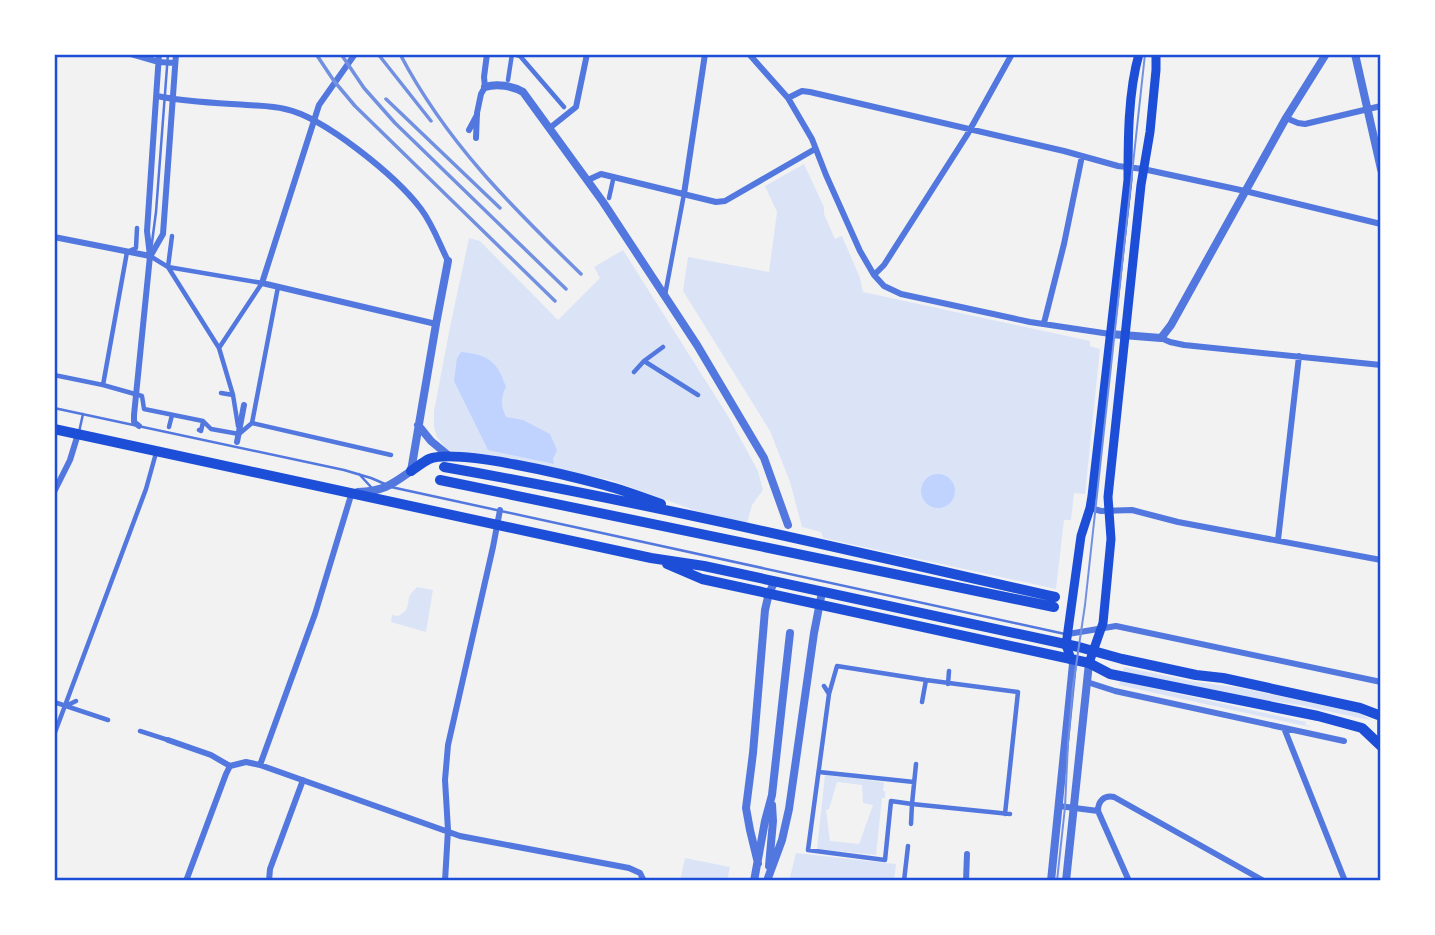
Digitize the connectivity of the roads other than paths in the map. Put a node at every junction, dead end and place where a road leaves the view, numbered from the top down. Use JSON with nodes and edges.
{"nodes":[{"id":1,"x":131,"y":54,"type":"edge"},
{"id":2,"x":168,"y":54,"type":"edge"},
{"id":3,"x":176,"y":54,"type":"edge"},
{"id":4,"x":355,"y":54,"type":"edge"},
{"id":5,"x":487,"y":54,"type":"edge"},
{"id":6,"x":512,"y":54,"type":"edge"},
{"id":7,"x":587,"y":54,"type":"edge"},
{"id":8,"x":705,"y":54,"type":"edge"},
{"id":9,"x":749,"y":54,"type":"edge"},
{"id":10,"x":1012,"y":54,"type":"edge"},
{"id":11,"x":1138,"y":54,"type":"edge"},
{"id":12,"x":1326,"y":54,"type":"edge"},
{"id":13,"x":1355,"y":54,"type":"edge"},
{"id":14,"x":1156,"y":55,"type":"edge"},
{"id":15,"x":159,"y":58,"type":"edge"},
{"id":16,"x":172,"y":64,"type":"junction"},
{"id":17,"x":508,"y":79,"type":"dead end"},
{"id":18,"x":485,"y":87,"type":"junction"},
{"id":19,"x":157,"y":96,"type":"junction"},
{"id":20,"x":165,"y":98,"type":"junction"},
{"id":21,"x":788,"y":98,"type":"junction"},
{"id":22,"x":173,"y":99,"type":"junction"},
{"id":23,"x":1381,"y":106,"type":"edge"},
{"id":24,"x":564,"y":107,"type":"dead end"},
{"id":25,"x":1368,"y":109,"type":"junction"},
{"id":26,"x":477,"y":113,"type":"junction"},
{"id":27,"x":1286,"y":118,"type":"junction"},
{"id":28,"x":314,"y":120,"type":"junction"},
{"id":29,"x":551,"y":128,"type":"junction"},
{"id":30,"x":469,"y":130,"type":"dead end"},
{"id":31,"x":970,"y":130,"type":"junction"},
{"id":32,"x":476,"y":138,"type":"dead end"},
{"id":33,"x":815,"y":149,"type":"junction"},
{"id":34,"x":1082,"y":156,"type":"junction"},
{"id":35,"x":1128,"y":167,"type":"junction"},
{"id":36,"x":1143,"y":169,"type":"junction"},
{"id":37,"x":1381,"y":169,"type":"edge"},
{"id":38,"x":588,"y":180,"type":"junction"},
{"id":39,"x":613,"y":180,"type":"dead end"},
{"id":40,"x":1245,"y":191,"type":"junction"},
{"id":41,"x":684,"y":194,"type":"junction"},
{"id":42,"x":610,"y":198,"type":"dead end"},
{"id":43,"x":1381,"y":224,"type":"edge"},
{"id":44,"x":137,"y":228,"type":"dead end"},
{"id":45,"x":172,"y":236,"type":"dead end"},
{"id":46,"x":54,"y":237,"type":"edge"},
{"id":47,"x":127,"y":253,"type":"junction"},
{"id":48,"x":150,"y":256,"type":"junction"},
{"id":49,"x":448,"y":261,"type":"joint"},
{"id":50,"x":168,"y":267,"type":"junction"},
{"id":51,"x":874,"y":275,"type":"junction"},
{"id":52,"x":262,"y":284,"type":"junction"},
{"id":53,"x":278,"y":287,"type":"junction"},
{"id":54,"x":665,"y":296,"type":"junction"},
{"id":55,"x":1044,"y":323,"type":"junction"},
{"id":56,"x":436,"y":324,"type":"junction"},
{"id":57,"x":1110,"y":334,"type":"junction"},
{"id":58,"x":1125,"y":336,"type":"junction"},
{"id":59,"x":1161,"y":338,"type":"junction"},
{"id":60,"x":663,"y":346,"type":"dead end"},
{"id":61,"x":219,"y":348,"type":"junction"},
{"id":62,"x":1299,"y":356,"type":"junction"},
{"id":63,"x":644,"y":360,"type":"junction"},
{"id":64,"x":1381,"y":365,"type":"edge"},
{"id":65,"x":634,"y":372,"type":"dead end"},
{"id":66,"x":54,"y":374,"type":"edge"},
{"id":67,"x":103,"y":385,"type":"junction"},
{"id":68,"x":221,"y":393,"type":"dead end"},
{"id":69,"x":136,"y":395,"type":"junction"},
{"id":70,"x":233,"y":395,"type":"junction"},
{"id":71,"x":698,"y":395,"type":"dead end"},
{"id":72,"x":244,"y":405,"type":"dead end"},
{"id":73,"x":54,"y":408,"type":"edge"},
{"id":74,"x":83,"y":414,"type":"junction"},
{"id":75,"x":134,"y":415,"type":"junction"},
{"id":76,"x":172,"y":415,"type":"junction"},
{"id":77,"x":204,"y":421,"type":"junction"},
{"id":78,"x":252,"y":423,"type":"junction"},
{"id":79,"x":126,"y":424,"type":"junction"},
{"id":80,"x":418,"y":425,"type":"junction"},
{"id":81,"x":138,"y":426,"type":"junction"},
{"id":82,"x":169,"y":427,"type":"dead end"},
{"id":83,"x":54,"y":429,"type":"edge"},
{"id":84,"x":199,"y":430,"type":"dead end"},
{"id":85,"x":78,"y":434,"type":"junction"},
{"id":86,"x":239,"y":434,"type":"junction"},
{"id":87,"x":237,"y":445,"type":"junction"},
{"id":88,"x":156,"y":451,"type":"junction"},
{"id":89,"x":391,"y":455,"type":"dead end"},
{"id":90,"x":446,"y":462,"type":"junction"},
{"id":91,"x":411,"y":471,"type":"junction"},
{"id":92,"x":359,"y":474,"type":"junction"},
{"id":93,"x":440,"y":480,"type":"dead end"},
{"id":94,"x":389,"y":486,"type":"junction"},
{"id":95,"x":54,"y":492,"type":"edge"},
{"id":96,"x":352,"y":492,"type":"junction"},
{"id":97,"x":380,"y":497,"type":"junction"},
{"id":98,"x":1090,"y":508,"type":"junction"},
{"id":99,"x":500,"y":510,"type":"junction"},
{"id":100,"x":1108,"y":510,"type":"junction"},
{"id":101,"x":497,"y":524,"type":"junction"},
{"id":102,"x":788,"y":525,"type":"dead end"},
{"id":103,"x":1278,"y":540,"type":"junction"},
{"id":104,"x":651,"y":558,"type":"junction"},
{"id":105,"x":1381,"y":560,"type":"edge"},
{"id":106,"x":775,"y":581,"type":"junction"},
{"id":107,"x":822,"y":592,"type":"junction"},
{"id":108,"x":769,"y":593,"type":"junction"},
{"id":109,"x":820,"y":604,"type":"junction"},
{"id":110,"x":1100,"y":629,"type":"junction"},
{"id":111,"x":789,"y":633,"type":"dead end"},
{"id":112,"x":1067,"y":640,"type":"junction"},
{"id":113,"x":1093,"y":651,"type":"junction"},
{"id":114,"x":1071,"y":659,"type":"junction"},
{"id":115,"x":1089,"y":663,"type":"junction"},
{"id":116,"x":950,"y":671,"type":"dead end"},
{"id":117,"x":926,"y":680,"type":"junction"},
{"id":118,"x":1087,"y":682,"type":"junction"},
{"id":119,"x":1381,"y":682,"type":"edge"},
{"id":120,"x":948,"y":684,"type":"junction"},
{"id":121,"x":824,"y":686,"type":"dead end"},
{"id":122,"x":1096,"y":686,"type":"junction"},
{"id":123,"x":828,"y":694,"type":"junction"},
{"id":124,"x":76,"y":701,"type":"dead end"},
{"id":125,"x":54,"y":702,"type":"edge"},
{"id":126,"x":922,"y":702,"type":"dead end"},
{"id":127,"x":65,"y":706,"type":"junction"},
{"id":128,"x":1381,"y":715,"type":"edge"},
{"id":129,"x":108,"y":720,"type":"dead end"},
{"id":130,"x":1380,"y":726,"type":"edge"},
{"id":131,"x":1284,"y":728,"type":"junction"},
{"id":132,"x":1362,"y":729,"type":"junction"},
{"id":133,"x":141,"y":731,"type":"dead end"},
{"id":134,"x":54,"y":735,"type":"edge"},
{"id":135,"x":1381,"y":736,"type":"edge"},
{"id":136,"x":168,"y":740,"type":"joint"},
{"id":137,"x":1344,"y":741,"type":"dead end"},
{"id":138,"x":1381,"y":746,"type":"edge"},
{"id":139,"x":916,"y":764,"type":"dead end"},
{"id":140,"x":260,"y":765,"type":"junction"},
{"id":141,"x":230,"y":766,"type":"junction"},
{"id":142,"x":819,"y":772,"type":"junction"},
{"id":143,"x":303,"y":780,"type":"junction"},
{"id":144,"x":914,"y":782,"type":"junction"},
{"id":145,"x":885,"y":794,"type":"dead end"},
{"id":146,"x":772,"y":795,"type":"junction"},
{"id":147,"x":891,"y":801,"type":"junction"},
{"id":148,"x":912,"y":804,"type":"junction"},
{"id":149,"x":1059,"y":806,"type":"junction"},
{"id":150,"x":1074,"y":808,"type":"junction"},
{"id":151,"x":1098,"y":811,"type":"junction"},
{"id":152,"x":911,"y":824,"type":"dead end"},
{"id":153,"x":447,"y":830,"type":"junction"},
{"id":154,"x":908,"y":846,"type":"dead end"},
{"id":155,"x":967,"y":854,"type":"dead end"},
{"id":156,"x":758,"y":863,"type":"junction"},
{"id":157,"x":767,"y":879,"type":"edge"},
{"id":158,"x":186,"y":881,"type":"edge"},
{"id":159,"x":269,"y":881,"type":"edge"},
{"id":160,"x":445,"y":881,"type":"edge"},
{"id":161,"x":644,"y":881,"type":"edge"},
{"id":162,"x":754,"y":881,"type":"edge"},
{"id":163,"x":904,"y":881,"type":"edge"},
{"id":164,"x":966,"y":881,"type":"edge"},
{"id":165,"x":1051,"y":881,"type":"edge"},
{"id":166,"x":1066,"y":881,"type":"edge"},
{"id":167,"x":1129,"y":881,"type":"edge"},
{"id":168,"x":1264,"y":881,"type":"edge"},
{"id":169,"x":1345,"y":881,"type":"edge"}],
"edges":[{"from":1,"to":15,"type":"street"},
{"from":2,"to":16,"type":"lane"},
{"from":3,"to":16,"type":"street"},
{"from":4,"to":28,"type":"street"},
{"from":5,"to":18,"type":"street"},
{"from":6,"to":17,"type":"street"},
{"from":6,"to":24,"type":"street"},
{"from":7,"to":29,"type":"street"},
{"from":8,"to":41,"type":"street"},
{"from":9,"to":21,"type":"street"},
{"from":10,"to":31,"type":"street"},
{"from":11,"to":14,"type":"street"},
{"from":11,"to":35,"type":"main road"},
{"from":12,"to":27,"type":"street"},
{"from":13,"to":25,"type":"street"},
{"from":14,"to":36,"type":"main road"},
{"from":15,"to":16,"type":"street"},
{"from":15,"to":19,"type":"street"},
{"from":16,"to":20,"type":"lane"},
{"from":16,"to":22,"type":"street"},
{"from":18,"to":26,"type":"street"},
{"from":18,"to":29,"type":"street"},
{"from":19,"to":20,"type":"street"},
{"from":19,"to":48,"type":"street"},
{"from":20,"to":22,"type":"street"},
{"from":20,"to":48,"type":"lane"},
{"from":21,"to":31,"type":"street"},
{"from":21,"to":33,"type":"street"},
{"from":22,"to":28,"type":"street"},
{"from":22,"to":48,"type":"street"},
{"from":23,"to":25,"type":"street"},
{"from":25,"to":27,"type":"street"},
{"from":25,"to":37,"type":"street"},
{"from":26,"to":30,"type":"street"},
{"from":26,"to":32,"type":"street"},
{"from":27,"to":40,"type":"street"},
{"from":28,"to":49,"type":"street"},
{"from":28,"to":52,"type":"street"},
{"from":29,"to":38,"type":"street"},
{"from":31,"to":34,"type":"street"},
{"from":31,"to":51,"type":"street"},
{"from":33,"to":41,"type":"street"},
{"from":33,"to":51,"type":"street"},
{"from":34,"to":35,"type":"street"},
{"from":34,"to":55,"type":"street"},
{"from":35,"to":36,"type":"street"},
{"from":35,"to":57,"type":"main road"},
{"from":36,"to":40,"type":"street"},
{"from":36,"to":58,"type":"main road"},
{"from":38,"to":41,"type":"street"},
{"from":38,"to":54,"type":"street"},
{"from":39,"to":42,"type":"street"},
{"from":40,"to":43,"type":"street"},
{"from":40,"to":59,"type":"street"},
{"from":41,"to":54,"type":"street"},
{"from":44,"to":47,"type":"street"},
{"from":45,"to":50,"type":"street"},
{"from":46,"to":47,"type":"street"},
{"from":47,"to":48,"type":"street"},
{"from":47,"to":67,"type":"street"},
{"from":48,"to":50,"type":"street"},
{"from":48,"to":69,"type":"street"},
{"from":49,"to":56,"type":"street"},
{"from":50,"to":52,"type":"street"},
{"from":50,"to":61,"type":"street"},
{"from":51,"to":55,"type":"street"},
{"from":52,"to":53,"type":"street"},
{"from":52,"to":61,"type":"street"},
{"from":53,"to":56,"type":"street"},
{"from":53,"to":78,"type":"street"},
{"from":54,"to":102,"type":"street"},
{"from":55,"to":57,"type":"street"},
{"from":56,"to":80,"type":"street"},
{"from":57,"to":58,"type":"street"},
{"from":57,"to":98,"type":"main road"},
{"from":58,"to":59,"type":"street"},
{"from":58,"to":100,"type":"main road"},
{"from":59,"to":62,"type":"street"},
{"from":60,"to":63,"type":"street"},
{"from":61,"to":70,"type":"street"},
{"from":62,"to":64,"type":"street"},
{"from":62,"to":103,"type":"street"},
{"from":63,"to":65,"type":"street"},
{"from":63,"to":71,"type":"street"},
{"from":66,"to":67,"type":"street"},
{"from":67,"to":69,"type":"street"},
{"from":68,"to":70,"type":"street"},
{"from":69,"to":75,"type":"street"},
{"from":69,"to":76,"type":"street"},
{"from":70,"to":86,"type":"street"},
{"from":72,"to":86,"type":"street"},
{"from":73,"to":74,"type":"lane"},
{"from":74,"to":79,"type":"lane"},
{"from":74,"to":85,"type":"lane"},
{"from":75,"to":79,"type":"street"},
{"from":75,"to":81,"type":"street"},
{"from":76,"to":77,"type":"street"},
{"from":76,"to":82,"type":"street"},
{"from":77,"to":84,"type":"street"},
{"from":77,"to":86,"type":"street"},
{"from":78,"to":86,"type":"street"},
{"from":78,"to":89,"type":"street"},
{"from":79,"to":81,"type":"lane"},
{"from":80,"to":90,"type":"street"},
{"from":80,"to":91,"type":"street"},
{"from":81,"to":87,"type":"lane"},
{"from":83,"to":85,"type":"main road"},
{"from":85,"to":88,"type":"main road"},
{"from":85,"to":95,"type":"street"},
{"from":86,"to":87,"type":"street"},
{"from":87,"to":92,"type":"lane"},
{"from":88,"to":96,"type":"main road"},
{"from":88,"to":127,"type":"street"},
{"from":90,"to":91,"type":"highway"},
{"from":90,"to":93,"type":"highway"},
{"from":91,"to":94,"type":"street"},
{"from":92,"to":94,"type":"lane"},
{"from":92,"to":97,"type":"lane"},
{"from":94,"to":97,"type":"street"},
{"from":94,"to":97,"type":"street"},
{"from":94,"to":99,"type":"lane"},
{"from":96,"to":97,"type":"main road"},
{"from":96,"to":140,"type":"street"},
{"from":97,"to":101,"type":"main road"},
{"from":98,"to":100,"type":"street"},
{"from":98,"to":112,"type":"main road"},
{"from":99,"to":101,"type":"street"},
{"from":99,"to":112,"type":"lane"},
{"from":100,"to":103,"type":"street"},
{"from":100,"to":110,"type":"main road"},
{"from":101,"to":104,"type":"main road"},
{"from":101,"to":153,"type":"street"},
{"from":103,"to":105,"type":"street"},
{"from":104,"to":106,"type":"main road"},
{"from":104,"to":108,"type":"main road"},
{"from":106,"to":107,"type":"main road"},
{"from":106,"to":108,"type":"street"},
{"from":107,"to":109,"type":"street"},
{"from":107,"to":112,"type":"main road"},
{"from":108,"to":109,"type":"main road"},
{"from":108,"to":156,"type":"street"},
{"from":109,"to":114,"type":"main road"},
{"from":109,"to":157,"type":"street"},
{"from":110,"to":112,"type":"street"},
{"from":110,"to":113,"type":"main road"},
{"from":110,"to":119,"type":"street"},
{"from":111,"to":146,"type":"street"},
{"from":112,"to":113,"type":"main road"},
{"from":112,"to":114,"type":"main road"},
{"from":113,"to":115,"type":"main road"},
{"from":113,"to":128,"type":"main road"},
{"from":114,"to":115,"type":"main road"},
{"from":114,"to":149,"type":"street"},
{"from":115,"to":118,"type":"street"},
{"from":115,"to":122,"type":"street"},
{"from":115,"to":132,"type":"main road"},
{"from":116,"to":120,"type":"street"},
{"from":117,"to":120,"type":"street"},
{"from":117,"to":123,"type":"street"},
{"from":117,"to":126,"type":"street"},
{"from":118,"to":122,"type":"street"},
{"from":118,"to":150,"type":"street"},
{"from":120,"to":148,"type":"street"},
{"from":121,"to":123,"type":"street"},
{"from":122,"to":131,"type":"street"},
{"from":123,"to":142,"type":"street"},
{"from":124,"to":127,"type":"street"},
{"from":125,"to":127,"type":"street"},
{"from":127,"to":129,"type":"street"},
{"from":127,"to":134,"type":"street"},
{"from":128,"to":130,"type":"street"},
{"from":130,"to":132,"type":"street"},
{"from":130,"to":135,"type":"street"},
{"from":131,"to":137,"type":"street"},
{"from":131,"to":169,"type":"street"},
{"from":132,"to":138,"type":"main road"},
{"from":133,"to":136,"type":"street"},
{"from":136,"to":141,"type":"street"},
{"from":139,"to":144,"type":"street"},
{"from":140,"to":141,"type":"street"},
{"from":140,"to":143,"type":"street"},
{"from":141,"to":158,"type":"street"},
{"from":142,"to":144,"type":"street"},
{"from":142,"to":147,"type":"street"},
{"from":143,"to":153,"type":"street"},
{"from":143,"to":159,"type":"street"},
{"from":144,"to":148,"type":"street"},
{"from":145,"to":147,"type":"street"},
{"from":146,"to":156,"type":"street"},
{"from":146,"to":157,"type":"street"},
{"from":147,"to":148,"type":"street"},
{"from":148,"to":152,"type":"street"},
{"from":149,"to":150,"type":"street"},
{"from":149,"to":165,"type":"street"},
{"from":150,"to":151,"type":"street"},
{"from":150,"to":166,"type":"street"},
{"from":151,"to":167,"type":"street"},
{"from":151,"to":168,"type":"street"},
{"from":153,"to":160,"type":"street"},
{"from":153,"to":161,"type":"street"},
{"from":154,"to":163,"type":"street"},
{"from":155,"to":164,"type":"street"},
{"from":156,"to":162,"type":"street"}]}
